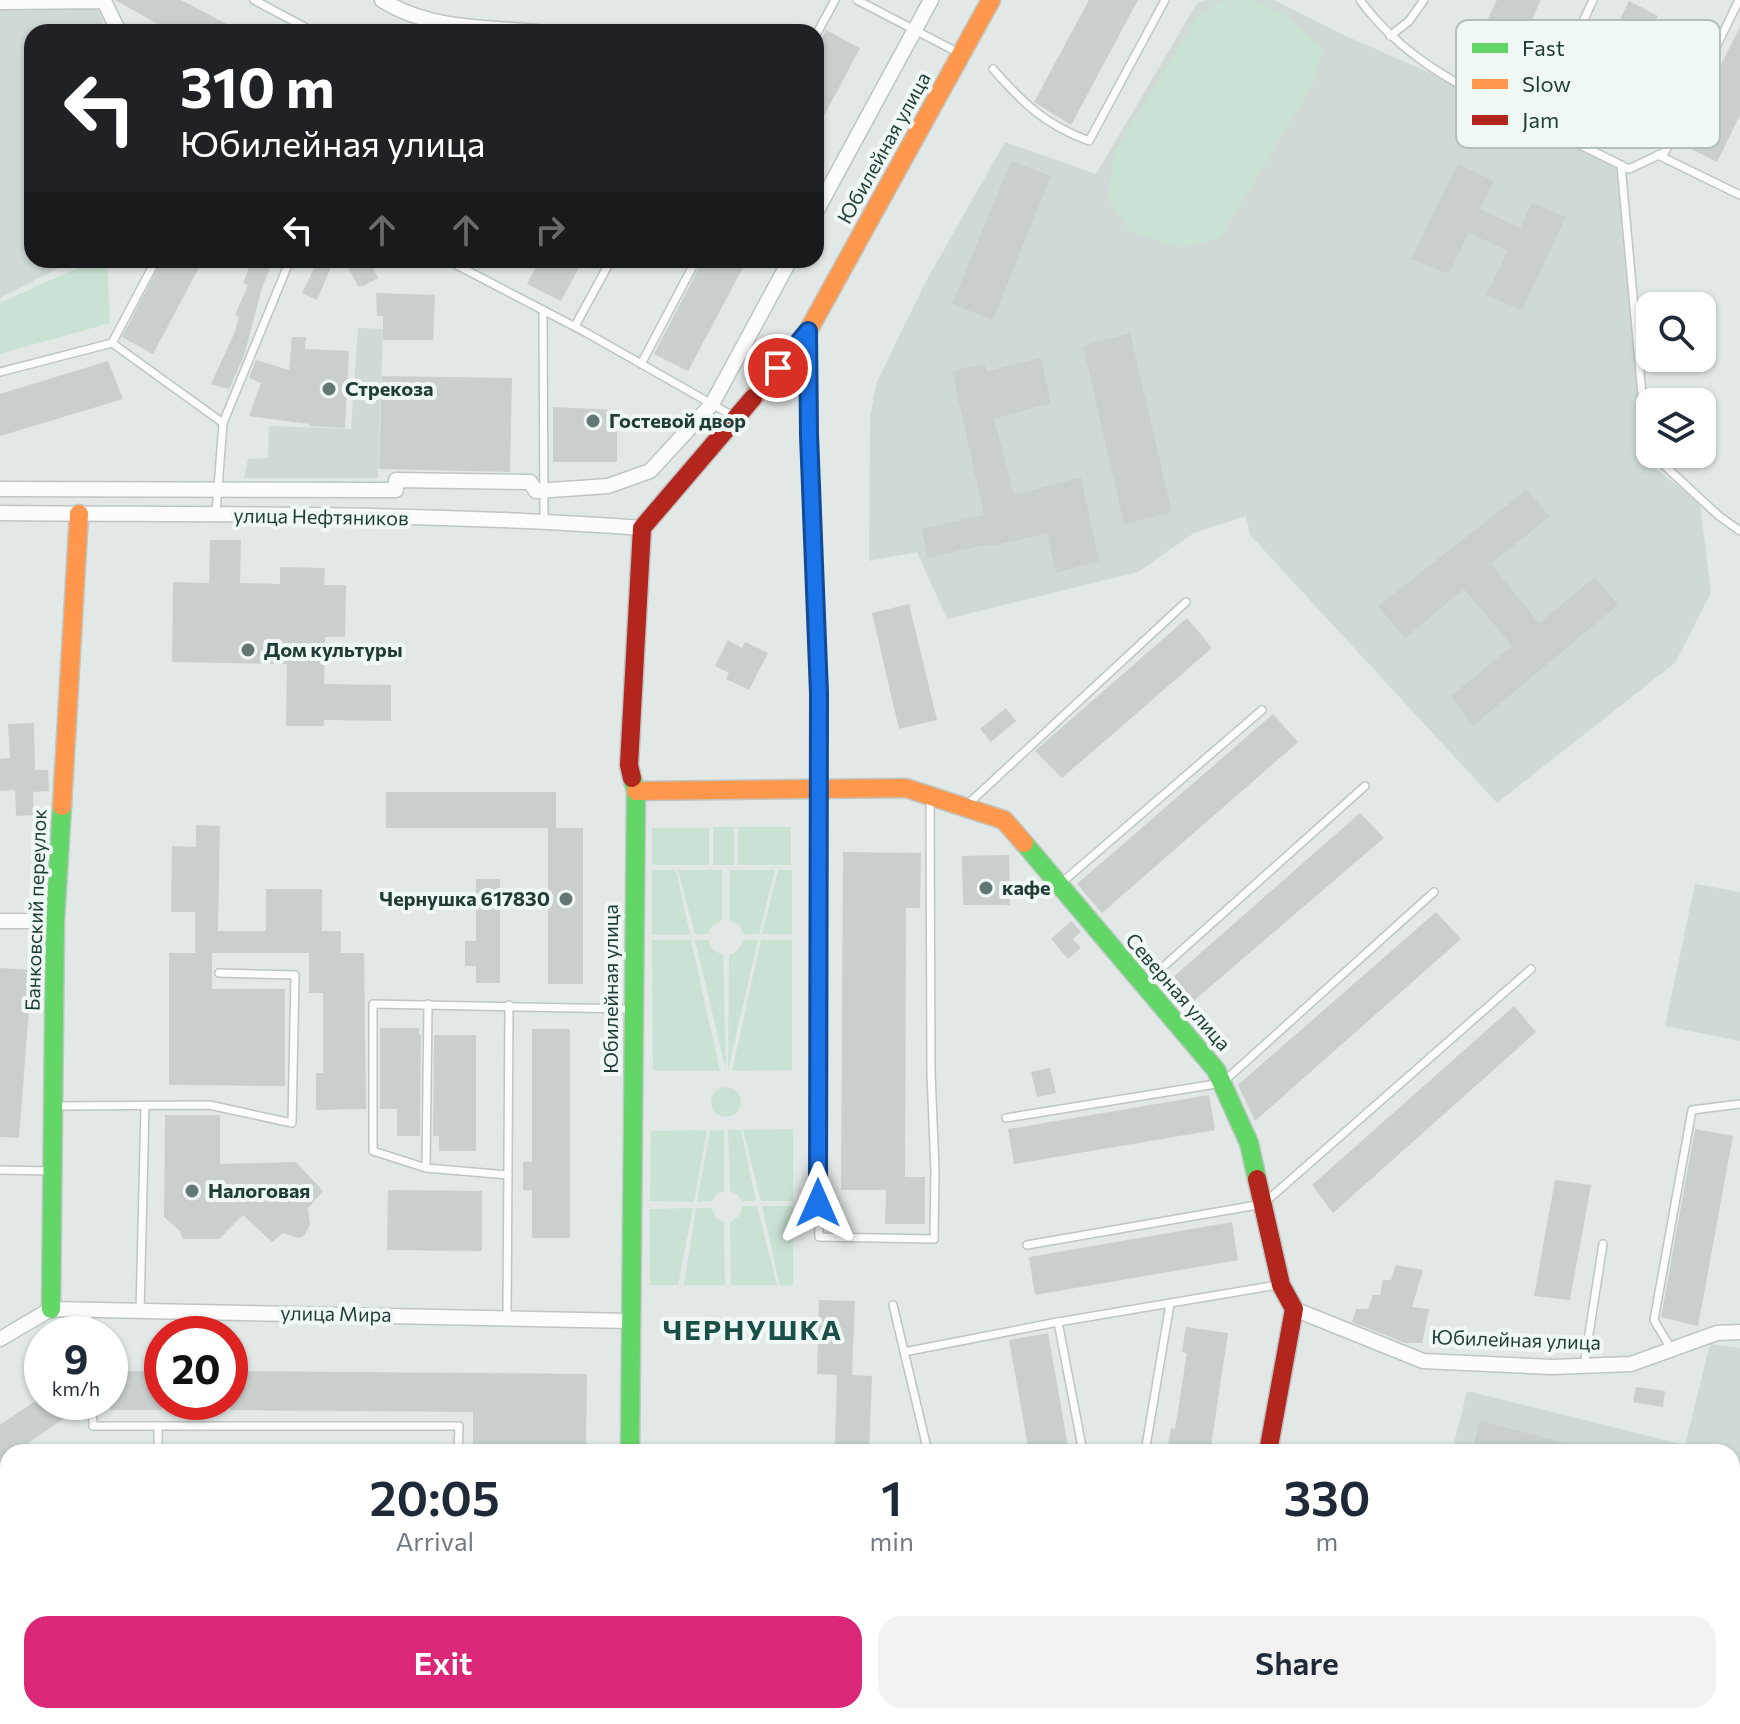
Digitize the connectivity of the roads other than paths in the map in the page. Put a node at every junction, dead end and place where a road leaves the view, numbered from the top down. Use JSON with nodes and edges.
{"nodes":[{"id":1,"x":254,"y":0,"type":"edge"},
{"id":2,"x":382,"y":0,"type":"edge"},
{"id":3,"x":835,"y":0,"type":"edge"},
{"id":4,"x":857,"y":0,"type":"edge"},
{"id":5,"x":931,"y":0,"type":"edge"},
{"id":6,"x":991,"y":0,"type":"edge"},
{"id":7,"x":1165,"y":0,"type":"edge"},
{"id":8,"x":1360,"y":0,"type":"edge"},
{"id":9,"x":1424,"y":0,"type":"edge"},
{"id":10,"x":1593,"y":0,"type":"edge"},
{"id":11,"x":1739,"y":0,"type":"edge"},
{"id":12,"x":0,"y":2,"type":"edge"},
{"id":13,"x":1584,"y":20,"type":"edge"},
{"id":14,"x":117,"y":24,"type":"edge"},
{"id":15,"x":299,"y":24,"type":"edge"},
{"id":16,"x":447,"y":24,"type":"edge"},
{"id":17,"x":822,"y":24,"type":"edge"},
{"id":18,"x":915,"y":31,"type":"junction"},
{"id":19,"x":1390,"y":36,"type":"junction"},
{"id":20,"x":1720,"y":39,"type":"edge"},
{"id":21,"x":961,"y":54,"type":"junction"},
{"id":22,"x":993,"y":69,"type":"dead end"},
{"id":23,"x":1456,"y":82,"type":"edge"},
{"id":24,"x":1587,"y":148,"type":"edge"},
{"id":25,"x":1667,"y":148,"type":"edge"},
{"id":26,"x":1658,"y":155,"type":"junction"},
{"id":27,"x":1621,"y":165,"type":"junction"},
{"id":28,"x":1739,"y":193,"type":"edge"},
{"id":29,"x":824,"y":197,"type":"edge"},
{"id":30,"x":152,"y":268,"type":"edge"},
{"id":31,"x":287,"y":268,"type":"edge"},
{"id":32,"x":463,"y":268,"type":"edge"},
{"id":33,"x":607,"y":268,"type":"edge"},
{"id":34,"x":692,"y":268,"type":"edge"},
{"id":35,"x":786,"y":268,"type":"edge"},
{"id":36,"x":543,"y":310,"type":"junction"},
{"id":37,"x":575,"y":326,"type":"junction"},
{"id":38,"x":808,"y":331,"type":"junction"},
{"id":39,"x":112,"y":343,"type":"junction"},
{"id":40,"x":641,"y":364,"type":"junction"},
{"id":41,"x":0,"y":372,"type":"edge"},
{"id":42,"x":1641,"y":388,"type":"edge"},
{"id":43,"x":712,"y":404,"type":"junction"},
{"id":44,"x":737,"y":419,"type":"junction"},
{"id":45,"x":223,"y":423,"type":"junction"},
{"id":46,"x":1667,"y":468,"type":"edge"},
{"id":47,"x":0,"y":489,"type":"edge"},
{"id":48,"x":218,"y":489,"type":"junction"},
{"id":49,"x":544,"y":491,"type":"junction"},
{"id":50,"x":0,"y":513,"type":"edge"},
{"id":51,"x":79,"y":514,"type":"junction"},
{"id":52,"x":215,"y":515,"type":"junction"},
{"id":53,"x":544,"y":521,"type":"junction"},
{"id":54,"x":642,"y":528,"type":"junction"},
{"id":55,"x":1740,"y":531,"type":"edge"},
{"id":56,"x":1186,"y":602,"type":"dead end"},
{"id":57,"x":1262,"y":710,"type":"dead end"},
{"id":58,"x":1365,"y":786,"type":"dead end"},
{"id":59,"x":818,"y":787,"type":"junction"},
{"id":60,"x":636,"y":791,"type":"junction"},
{"id":61,"x":930,"y":796,"type":"junction"},
{"id":62,"x":965,"y":807,"type":"junction"},
{"id":63,"x":1059,"y":885,"type":"junction"},
{"id":64,"x":1434,"y":892,"type":"dead end"},
{"id":65,"x":0,"y":921,"type":"edge"},
{"id":66,"x":55,"y":921,"type":"junction"},
{"id":67,"x":1531,"y":969,"type":"dead end"},
{"id":68,"x":219,"y":973,"type":"dead end"},
{"id":69,"x":1143,"y":985,"type":"junction"},
{"id":70,"x":428,"y":1004,"type":"junction"},
{"id":71,"x":509,"y":1005,"type":"junction"},
{"id":72,"x":633,"y":1009,"type":"junction"},
{"id":73,"x":1222,"y":1083,"type":"junction"},
{"id":74,"x":1740,"y":1104,"type":"edge"},
{"id":75,"x":53,"y":1106,"type":"junction"},
{"id":76,"x":145,"y":1106,"type":"junction"},
{"id":77,"x":1006,"y":1118,"type":"dead end"},
{"id":78,"x":426,"y":1168,"type":"junction"},
{"id":79,"x":0,"y":1170,"type":"edge"},
{"id":80,"x":52,"y":1171,"type":"junction"},
{"id":81,"x":508,"y":1175,"type":"junction"},
{"id":82,"x":1263,"y":1204,"type":"junction"},
{"id":83,"x":1603,"y":1244,"type":"dead end"},
{"id":84,"x":1027,"y":1245,"type":"dead end"},
{"id":85,"x":1281,"y":1285,"type":"junction"},
{"id":86,"x":1170,"y":1304,"type":"junction"},
{"id":87,"x":893,"y":1305,"type":"dead end"},
{"id":88,"x":51,"y":1309,"type":"junction"},
{"id":89,"x":1294,"y":1309,"type":"junction"},
{"id":90,"x":88,"y":1310,"type":"junction"},
{"id":91,"x":140,"y":1311,"type":"junction"},
{"id":92,"x":88,"y":1316,"type":"edge"},
{"id":93,"x":507,"y":1318,"type":"junction"},
{"id":94,"x":631,"y":1321,"type":"junction"},
{"id":95,"x":1058,"y":1322,"type":"junction"},
{"id":96,"x":1740,"y":1332,"type":"edge"},
{"id":97,"x":0,"y":1339,"type":"edge"},
{"id":98,"x":1671,"y":1349,"type":"junction"},
{"id":99,"x":904,"y":1352,"type":"junction"},
{"id":100,"x":1584,"y":1366,"type":"junction"},
{"id":101,"x":93,"y":1420,"type":"edge"},
{"id":102,"x":158,"y":1426,"type":"junction"},
{"id":103,"x":158,"y":1444,"type":"edge"},
{"id":104,"x":458,"y":1444,"type":"edge"},
{"id":105,"x":630,"y":1444,"type":"edge"},
{"id":106,"x":926,"y":1444,"type":"edge"},
{"id":107,"x":1081,"y":1444,"type":"edge"},
{"id":108,"x":1146,"y":1444,"type":"edge"},
{"id":109,"x":1269,"y":1444,"type":"edge"}],
"edges":[{"from":1,"to":15,"type":"lane"},
{"from":2,"to":16,"type":"street"},
{"from":3,"to":17,"type":"lane"},
{"from":4,"to":18,"type":"lane"},
{"from":5,"to":18,"type":"street"},
{"from":6,"to":21,"type":"street","name":"Юбилейная улица"},
{"from":7,"to":22,"type":"lane"},
{"from":8,"to":19,"type":"lane"},
{"from":9,"to":19,"type":"lane"},
{"from":10,"to":13,"type":"lane"},
{"from":11,"to":20,"type":"lane"},
{"from":12,"to":14,"type":"street"},
{"from":18,"to":21,"type":"lane"},
{"from":18,"to":29,"type":"street"},
{"from":19,"to":23,"type":"lane"},
{"from":21,"to":38,"type":"street","name":"Юбилейная улица"},
{"from":24,"to":27,"type":"lane"},
{"from":25,"to":26,"type":"lane"},
{"from":26,"to":27,"type":"lane"},
{"from":26,"to":28,"type":"lane"},
{"from":27,"to":42,"type":"lane"},
{"from":30,"to":39,"type":"lane"},
{"from":31,"to":45,"type":"lane"},
{"from":32,"to":36,"type":"lane"},
{"from":33,"to":37,"type":"lane"},
{"from":34,"to":40,"type":"lane"},
{"from":35,"to":43,"type":"street"},
{"from":36,"to":37,"type":"lane"},
{"from":36,"to":49,"type":"lane"},
{"from":37,"to":40,"type":"lane"},
{"from":38,"to":44,"type":"street","name":"Юбилейная улица"},
{"from":38,"to":59,"type":"street"},
{"from":39,"to":41,"type":"lane"},
{"from":39,"to":45,"type":"lane"},
{"from":40,"to":43,"type":"lane"},
{"from":43,"to":44,"type":"lane"},
{"from":43,"to":49,"type":"street"},
{"from":44,"to":54,"type":"street","name":"Юбилейная улица"},
{"from":45,"to":48,"type":"lane"},
{"from":46,"to":55,"type":"lane"},
{"from":47,"to":48,"type":"street"},
{"from":48,"to":49,"type":"street"},
{"from":48,"to":52,"type":"lane"},
{"from":49,"to":53,"type":"lane"},
{"from":50,"to":51,"type":"street","name":"улица Нефтяников"},
{"from":51,"to":52,"type":"street","name":"улица Нефтяников"},
{"from":51,"to":66,"type":"street","name":"Банковский переулок"},
{"from":52,"to":53,"type":"street","name":"улица Нефтяников"},
{"from":53,"to":54,"type":"street","name":"улица Нефтяников"},
{"from":54,"to":60,"type":"street","name":"Юбилейная улица"},
{"from":56,"to":62,"type":"lane"},
{"from":57,"to":63,"type":"lane"},
{"from":58,"to":69,"type":"lane"},
{"from":59,"to":60,"type":"street","name":"Северная улица"},
{"from":59,"to":61,"type":"street","name":"Северная улица"},
{"from":59,"to":61,"type":"lane"},
{"from":60,"to":72,"type":"street","name":"Юбилейная улица"},
{"from":61,"to":62,"type":"street","name":"Северная улица"},
{"from":62,"to":63,"type":"street","name":"Северная улица"},
{"from":63,"to":69,"type":"street","name":"Северная улица"},
{"from":64,"to":73,"type":"lane"},
{"from":65,"to":66,"type":"street"},
{"from":66,"to":75,"type":"street","name":"Банковский переулок"},
{"from":67,"to":82,"type":"lane"},
{"from":68,"to":76,"type":"lane"},
{"from":69,"to":73,"type":"street","name":"Северная улица"},
{"from":70,"to":71,"type":"lane"},
{"from":70,"to":78,"type":"lane"},
{"from":70,"to":78,"type":"lane"},
{"from":71,"to":72,"type":"lane"},
{"from":71,"to":81,"type":"lane"},
{"from":72,"to":94,"type":"street","name":"Юбилейная улица"},
{"from":73,"to":77,"type":"lane"},
{"from":73,"to":82,"type":"street","name":"Северная улица"},
{"from":74,"to":98,"type":"lane"},
{"from":75,"to":76,"type":"lane"},
{"from":75,"to":80,"type":"street","name":"Банковский переулок"},
{"from":76,"to":91,"type":"lane"},
{"from":78,"to":81,"type":"lane"},
{"from":79,"to":80,"type":"lane"},
{"from":80,"to":88,"type":"street","name":"Банковский переулок"},
{"from":81,"to":93,"type":"lane"},
{"from":82,"to":84,"type":"lane"},
{"from":82,"to":85,"type":"street","name":"Северная улица"},
{"from":83,"to":100,"type":"lane"},
{"from":85,"to":86,"type":"lane"},
{"from":85,"to":89,"type":"street","name":"Северная улица"},
{"from":86,"to":95,"type":"lane"},
{"from":86,"to":108,"type":"lane"},
{"from":87,"to":99,"type":"lane"},
{"from":88,"to":90,"type":"street","name":"улица Мира"},
{"from":88,"to":97,"type":"street"},
{"from":89,"to":100,"type":"street","name":"Юбилейная улица"},
{"from":89,"to":109,"type":"street"},
{"from":90,"to":91,"type":"street","name":"улица Мира"},
{"from":90,"to":92,"type":"lane"},
{"from":91,"to":93,"type":"street","name":"улица Мира"},
{"from":93,"to":94,"type":"street","name":"улица Мира"},
{"from":94,"to":105,"type":"street","name":"Юбилейная улица"},
{"from":95,"to":99,"type":"lane"},
{"from":95,"to":107,"type":"lane"},
{"from":96,"to":98,"type":"street","name":"Юбилейная улица"},
{"from":98,"to":100,"type":"street","name":"Юбилейная улица"},
{"from":99,"to":106,"type":"lane"},
{"from":101,"to":102,"type":"lane"},
{"from":102,"to":103,"type":"lane"},
{"from":102,"to":104,"type":"lane"}]}
